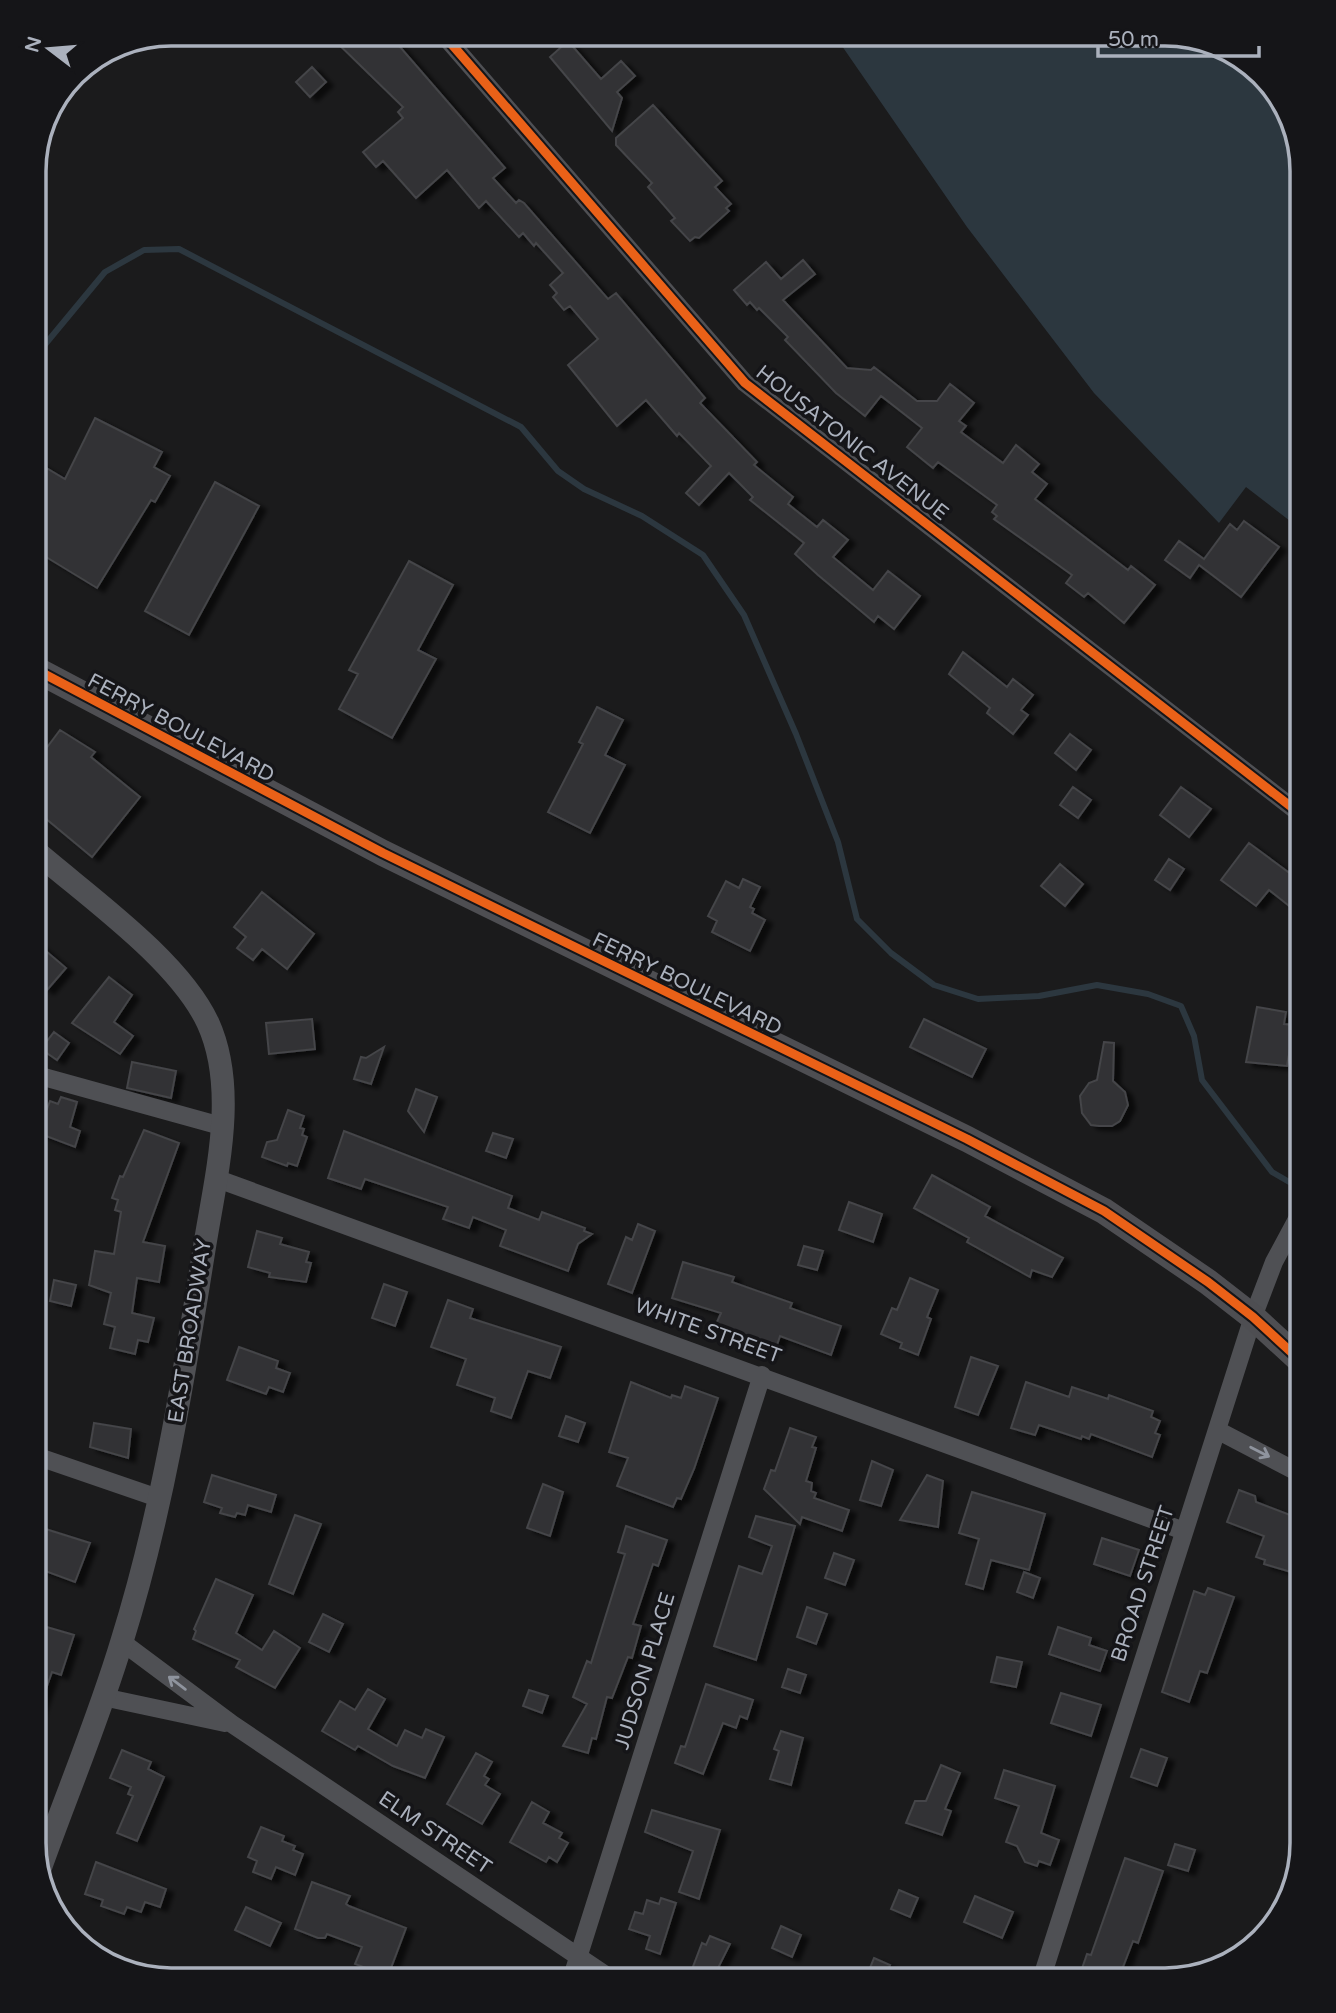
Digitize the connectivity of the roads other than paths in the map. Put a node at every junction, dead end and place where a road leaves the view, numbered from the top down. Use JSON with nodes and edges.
{"nodes":[{"id":1,"x":453,"y":46,"type":"edge"},
{"id":2,"x":46,"y":675,"type":"edge"},
{"id":3,"x":1290,"y":806,"type":"edge"},
{"id":4,"x":46,"y":860,"type":"edge"},
{"id":5,"x":46,"y":1078,"type":"edge"},
{"id":6,"x":220,"y":1126,"type":"junction"},
{"id":7,"x":215,"y":1178,"type":"junction"},
{"id":8,"x":1290,"y":1232,"type":"edge"},
{"id":9,"x":1253,"y":1317,"type":"junction"},
{"id":10,"x":1290,"y":1351,"type":"edge"},
{"id":11,"x":762,"y":1375,"type":"junction"},
{"id":12,"x":1217,"y":1430,"type":"junction"},
{"id":13,"x":46,"y":1459,"type":"edge"},
{"id":14,"x":1290,"y":1468,"type":"edge"},
{"id":15,"x":161,"y":1499,"type":"junction"},
{"id":16,"x":1184,"y":1531,"type":"junction"},
{"id":17,"x":122,"y":1642,"type":"junction"},
{"id":18,"x":103,"y":1697,"type":"junction"},
{"id":19,"x":232,"y":1724,"type":"junction"},
{"id":20,"x":46,"y":1830,"type":"edge"},
{"id":21,"x":579,"y":1957,"type":"junction"},
{"id":22,"x":575,"y":1967,"type":"edge"},
{"id":23,"x":594,"y":1967,"type":"edge"},
{"id":24,"x":1045,"y":1968,"type":"edge"}],
"edges":[{"from":1,"to":3,"type":"street","name":"HOUSATONIC AVENUE"},
{"from":2,"to":9,"type":"main road","name":"FERRY BOULEVARD"},
{"from":4,"to":6,"type":"street","name":"EAST BROADWAY"},
{"from":5,"to":6,"type":"street"},
{"from":6,"to":7,"type":"street","name":"EAST BROADWAY"},
{"from":7,"to":11,"type":"street","name":"WHITE STREET"},
{"from":7,"to":15,"type":"street","name":"EAST BROADWAY"},
{"from":8,"to":9,"type":"street","name":"BROAD STREET"},
{"from":9,"to":10,"type":"main road","name":"FERRY BOULEVARD"},
{"from":9,"to":12,"type":"street","name":"BROAD STREET"},
{"from":11,"to":16,"type":"street","name":"WHITE STREET"},
{"from":11,"to":21,"type":"street","name":"JUDSON PLACE"},
{"from":12,"to":14,"type":"street","one_way":true},
{"from":12,"to":16,"type":"street","name":"BROAD STREET"},
{"from":13,"to":15,"type":"street"},
{"from":15,"to":17,"type":"street","name":"EAST BROADWAY"},
{"from":16,"to":24,"type":"street","name":"BROAD STREET"},
{"from":17,"to":18,"type":"street","name":"EAST BROADWAY"},
{"from":19,"to":17,"type":"street","name":"ELM STREET","one_way":true},
{"from":18,"to":19,"type":"street","name":"ELM STREET"},
{"from":18,"to":20,"type":"street","name":"EAST BROADWAY"},
{"from":19,"to":21,"type":"street","name":"ELM STREET"},
{"from":21,"to":22,"type":"street","name":"JUDSON PLACE"},
{"from":21,"to":23,"type":"street","name":"ELM STREET"}]}
